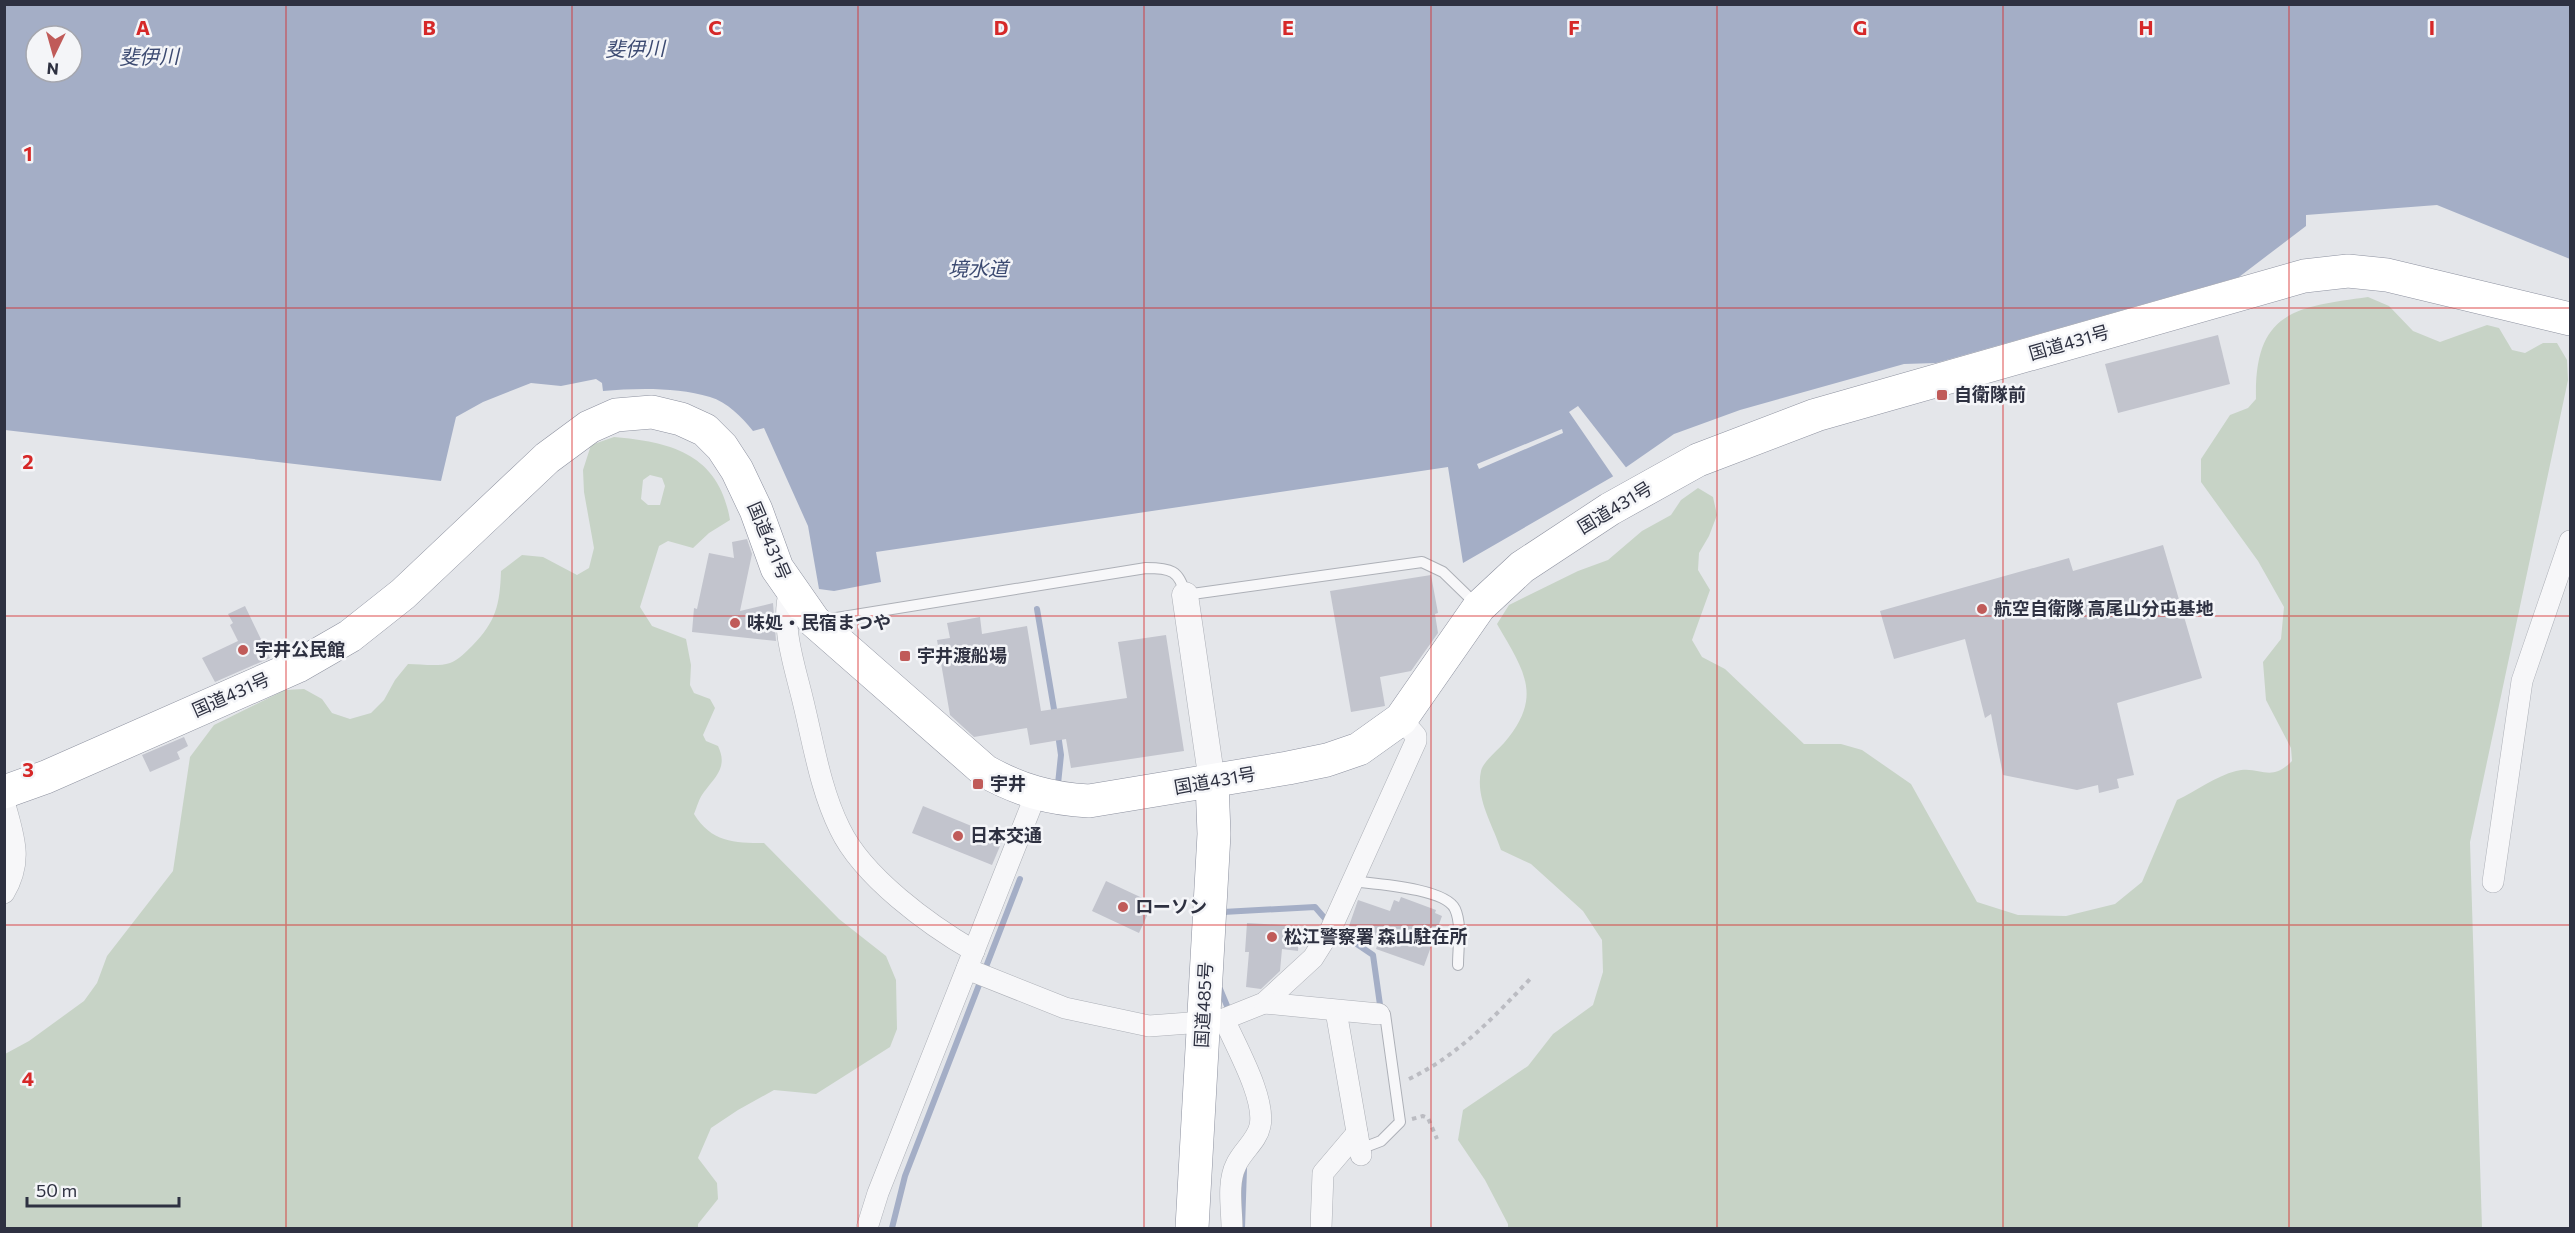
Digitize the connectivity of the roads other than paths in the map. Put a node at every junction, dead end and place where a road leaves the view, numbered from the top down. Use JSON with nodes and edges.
{"nodes":[{"id":1,"x":2571,"y":320,"type":"edge"},
{"id":2,"x":2571,"y":541,"type":"edge"},
{"id":3,"x":790,"y":590,"type":"junction"},
{"id":4,"x":1185,"y":596,"type":"junction"},
{"id":5,"x":1479,"y":607,"type":"junction"},
{"id":6,"x":814,"y":621,"type":"junction"},
{"id":7,"x":1401,"y":719,"type":"junction"},
{"id":8,"x":1212,"y":782,"type":"junction"},
{"id":9,"x":4,"y":792,"type":"edge"},
{"id":10,"x":1036,"y":794,"type":"junction"},
{"id":11,"x":4,"y":801,"type":"edge"},
{"id":12,"x":1352,"y":881,"type":"junction"},
{"id":13,"x":2493,"y":882,"type":"dead end"},
{"id":14,"x":4,"y":893,"type":"edge"},
{"id":15,"x":1458,"y":965,"type":"dead end"},
{"id":16,"x":977,"y":968,"type":"junction"},
{"id":17,"x":1264,"y":1004,"type":"junction"},
{"id":18,"x":1336,"y":1011,"type":"junction"},
{"id":19,"x":1382,"y":1014,"type":"joint"},
{"id":20,"x":1221,"y":1019,"type":"junction"},
{"id":21,"x":1359,"y":1146,"type":"junction"},
{"id":22,"x":867,"y":1228,"type":"edge"},
{"id":23,"x":1192,"y":1228,"type":"edge"},
{"id":24,"x":1232,"y":1228,"type":"edge"},
{"id":25,"x":1321,"y":1228,"type":"edge"}],
"edges":[{"from":1,"to":5,"type":"highway","name":"国道431号"},
{"from":2,"to":13,"type":"street"},
{"from":3,"to":6,"type":"highway","name":"国道431号"},
{"from":3,"to":9,"type":"highway","name":"国道431号"},
{"from":3,"to":16,"type":"street"},
{"from":4,"to":5,"type":"lane"},
{"from":4,"to":6,"type":"lane"},
{"from":4,"to":8,"type":"street"},
{"from":5,"to":7,"type":"highway","name":"国道431号"},
{"from":6,"to":10,"type":"highway","name":"国道431号"},
{"from":7,"to":8,"type":"highway","name":"国道431号"},
{"from":7,"to":12,"type":"street"},
{"from":8,"to":10,"type":"highway","name":"国道431号"},
{"from":8,"to":20,"type":"highway","name":"国道485号"},
{"from":10,"to":16,"type":"street"},
{"from":11,"to":14,"type":"street"},
{"from":12,"to":15,"type":"lane"},
{"from":12,"to":17,"type":"street"},
{"from":16,"to":20,"type":"street"},
{"from":16,"to":22,"type":"street"},
{"from":17,"to":18,"type":"street"},
{"from":17,"to":20,"type":"street"},
{"from":18,"to":19,"type":"street"},
{"from":18,"to":21,"type":"street"},
{"from":19,"to":21,"type":"lane"},
{"from":20,"to":23,"type":"highway","name":"国道485号"},
{"from":20,"to":24,"type":"street"},
{"from":21,"to":25,"type":"street"}]}
